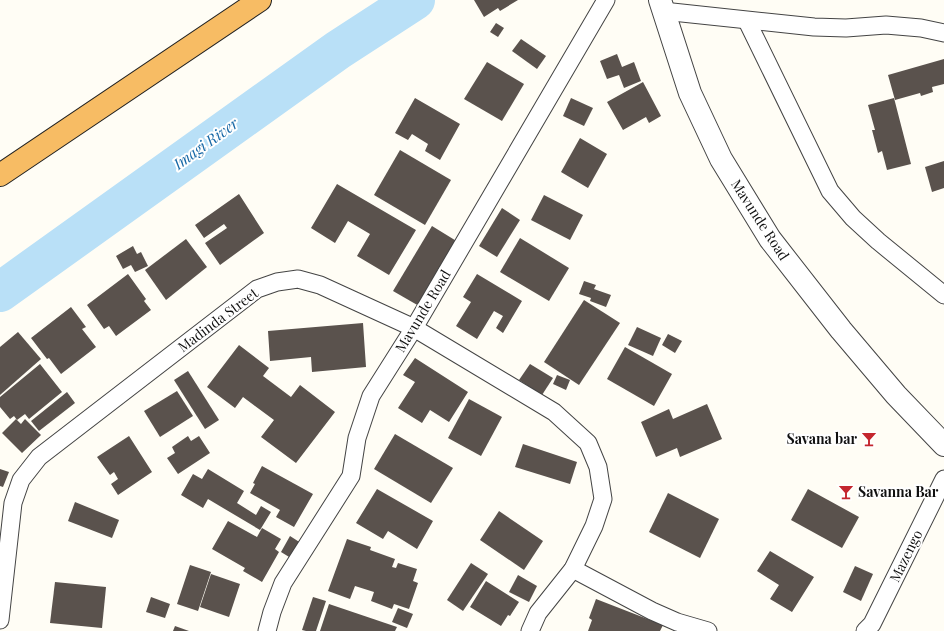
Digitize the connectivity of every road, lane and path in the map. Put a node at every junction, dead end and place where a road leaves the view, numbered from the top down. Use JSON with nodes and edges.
{"nodes":[{"id":1,"x":260,"y":0,"type":"edge"},
{"id":2,"x":606,"y":0,"type":"edge"},
{"id":3,"x":662,"y":5,"type":"edge"},
{"id":4,"x":747,"y":21,"type":"junction"},
{"id":5,"x":944,"y":33,"type":"edge"},
{"id":6,"x":0,"y":175,"type":"edge"},
{"id":7,"x":944,"y":295,"type":"edge"},
{"id":8,"x":414,"y":328,"type":"junction"},
{"id":9,"x":944,"y":444,"type":"edge"},
{"id":10,"x":944,"y":479,"type":"edge"},
{"id":11,"x":572,"y":570,"type":"junction"},
{"id":12,"x":0,"y":620,"type":"edge"},
{"id":13,"x":267,"y":631,"type":"edge"},
{"id":14,"x":530,"y":631,"type":"edge"},
{"id":15,"x":708,"y":631,"type":"edge"},
{"id":16,"x":865,"y":631,"type":"edge"}],
"edges":[{"from":1,"to":6,"type":"highway"},
{"from":2,"to":8,"type":"street","name":"Mavunde Road"},
{"from":3,"to":4,"type":"street"},
{"from":3,"to":9,"type":"street","name":"Mavunde Road"},
{"from":4,"to":5,"type":"street"},
{"from":4,"to":7,"type":"street"},
{"from":8,"to":11,"type":"street","name":"Madinda Street"},
{"from":8,"to":12,"type":"street","name":"Madinda Street"},
{"from":8,"to":13,"type":"street","name":"Mavunde Road"},
{"from":10,"to":16,"type":"street","name":"Mazengo"},
{"from":11,"to":14,"type":"street","name":"Madinda Street"},
{"from":11,"to":15,"type":"street"}]}
